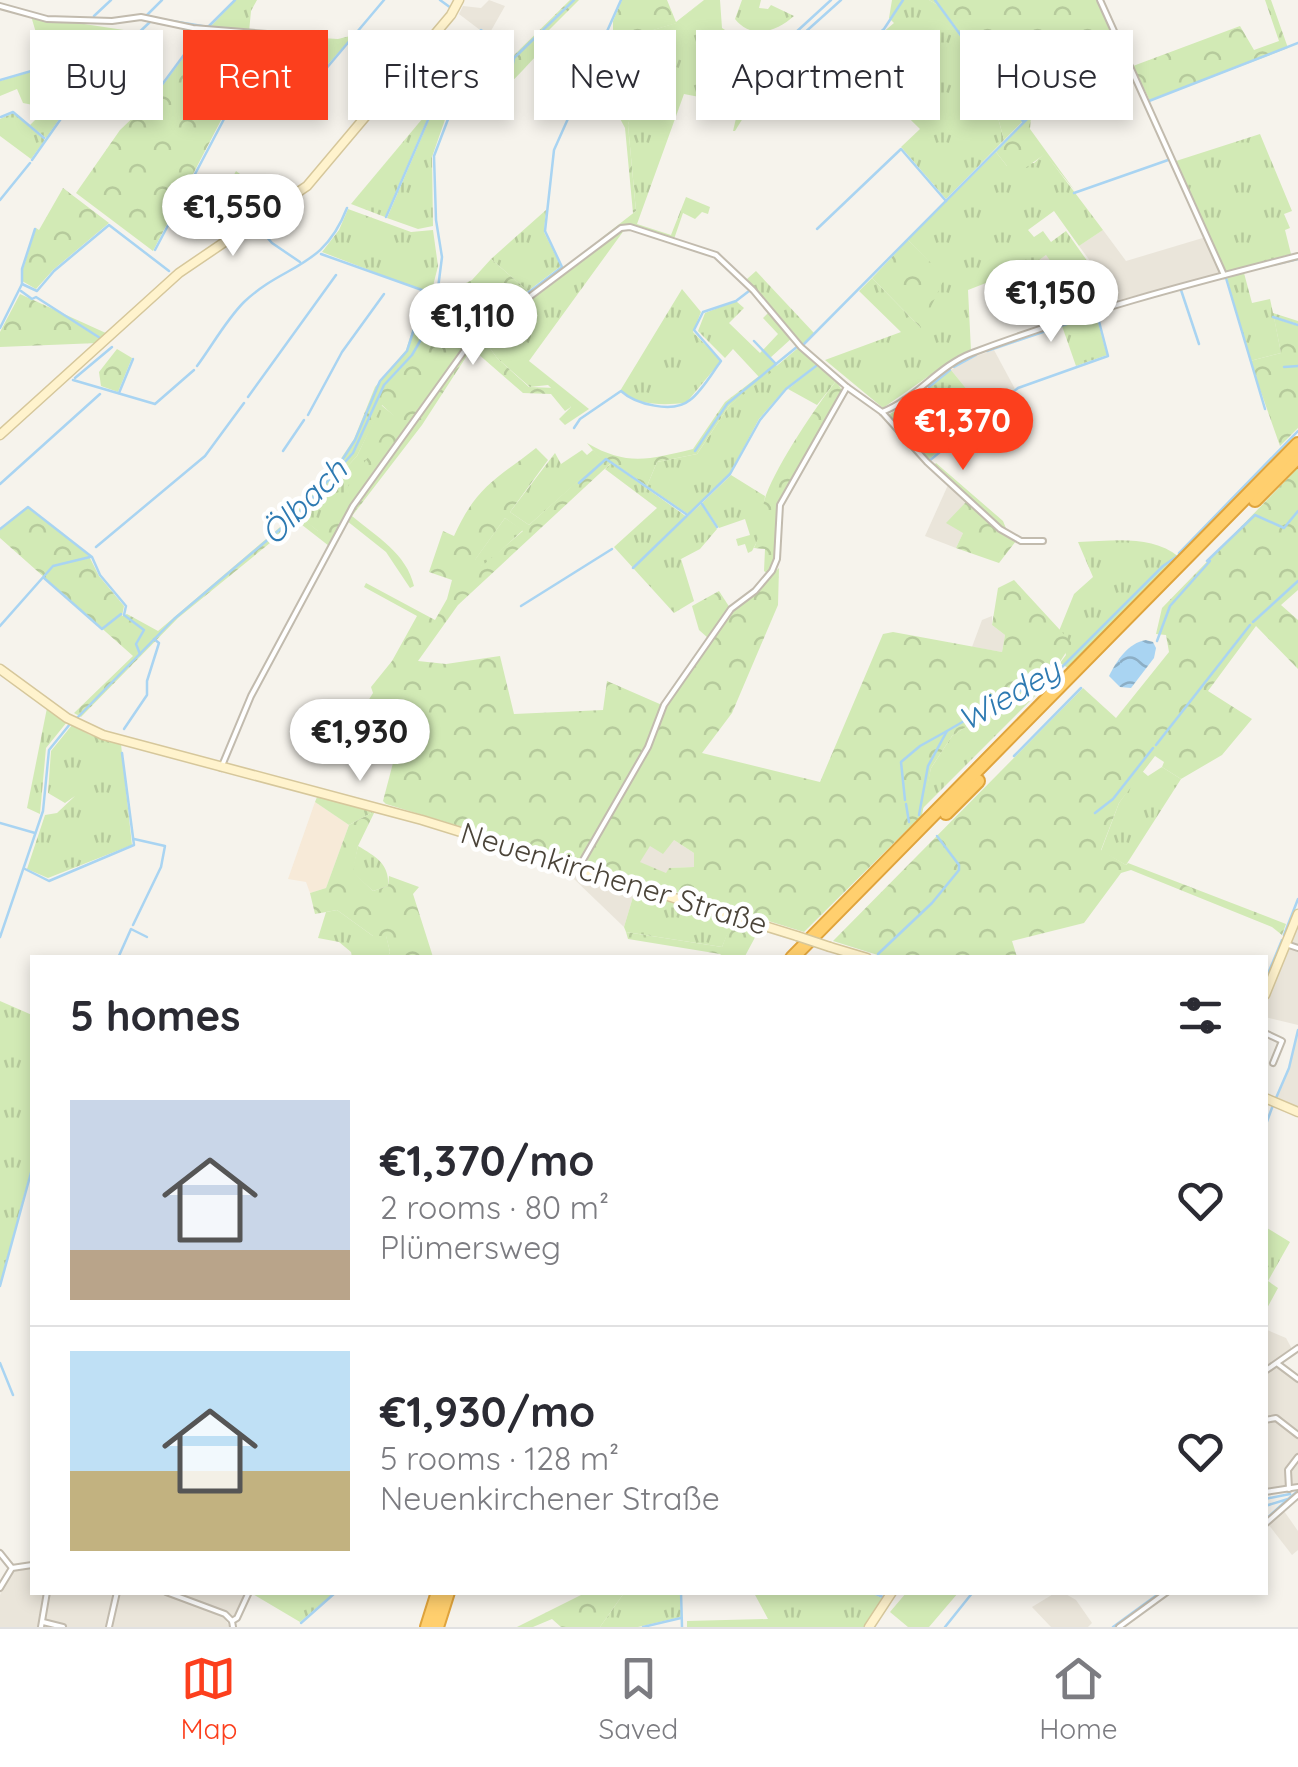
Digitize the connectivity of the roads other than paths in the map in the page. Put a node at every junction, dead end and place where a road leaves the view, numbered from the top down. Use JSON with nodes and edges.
{"nodes":[{"id":1,"x":459,"y":0,"type":"edge"},
{"id":2,"x":1100,"y":0,"type":"edge"},
{"id":3,"x":0,"y":6,"type":"edge"},
{"id":4,"x":217,"y":30,"type":"edge"},
{"id":5,"x":1298,"y":256,"type":"edge"},
{"id":6,"x":1224,"y":275,"type":"junction"},
{"id":7,"x":847,"y":387,"type":"junction"},
{"id":8,"x":882,"y":412,"type":"junction"},
{"id":9,"x":0,"y":435,"type":"edge"},
{"id":10,"x":1298,"y":444,"type":"edge"},
{"id":11,"x":1298,"y":457,"type":"edge"},
{"id":12,"x":1043,"y":541,"type":"dead end"},
{"id":13,"x":0,"y":669,"type":"edge"},
{"id":14,"x":221,"y":768,"type":"junction"},
{"id":15,"x":578,"y":868,"type":"junction"},
{"id":16,"x":1297,"y":918,"type":"edge"},
{"id":17,"x":1286,"y":944,"type":"junction"},
{"id":18,"x":1298,"y":948,"type":"edge"},
{"id":19,"x":795,"y":955,"type":"edge"},
{"id":20,"x":807,"y":955,"type":"edge"},
{"id":21,"x":857,"y":955,"type":"edge"},
{"id":22,"x":1268,"y":988,"type":"edge"},
{"id":23,"x":1268,"y":1034,"type":"edge"},
{"id":24,"x":1273,"y":1063,"type":"dead end"},
{"id":25,"x":1268,"y":1099,"type":"edge"},
{"id":26,"x":1298,"y":1112,"type":"edge"},
{"id":27,"x":1298,"y":1348,"type":"edge"},
{"id":28,"x":1277,"y":1362,"type":"junction"},
{"id":29,"x":1268,"y":1369,"type":"edge"},
{"id":30,"x":1298,"y":1380,"type":"edge"},
{"id":31,"x":1268,"y":1420,"type":"edge"},
{"id":32,"x":1298,"y":1435,"type":"edge"},
{"id":33,"x":1298,"y":1457,"type":"edge"},
{"id":34,"x":1298,"y":1488,"type":"edge"},
{"id":35,"x":1289,"y":1489,"type":"junction"},
{"id":36,"x":1268,"y":1492,"type":"edge"},
{"id":37,"x":1298,"y":1495,"type":"edge"},
{"id":38,"x":1268,"y":1521,"type":"edge"},
{"id":39,"x":0,"y":1554,"type":"edge"},
{"id":40,"x":30,"y":1565,"type":"edge"},
{"id":41,"x":12,"y":1568,"type":"junction"},
{"id":42,"x":0,"y":1588,"type":"edge"},
{"id":43,"x":46,"y":1595,"type":"edge"},
{"id":44,"x":116,"y":1595,"type":"edge"},
{"id":45,"x":174,"y":1595,"type":"edge"},
{"id":46,"x":247,"y":1595,"type":"edge"},
{"id":47,"x":437,"y":1595,"type":"edge"},
{"id":48,"x":447,"y":1595,"type":"edge"},
{"id":49,"x":890,"y":1595,"type":"edge"},
{"id":50,"x":1163,"y":1595,"type":"edge"},
{"id":51,"x":233,"y":1624,"type":"edge"},
{"id":52,"x":41,"y":1625,"type":"edge"},
{"id":53,"x":62,"y":1627,"type":"edge"},
{"id":54,"x":109,"y":1627,"type":"edge"},
{"id":55,"x":427,"y":1627,"type":"edge"},
{"id":56,"x":436,"y":1627,"type":"edge"},
{"id":57,"x":869,"y":1627,"type":"edge"},
{"id":58,"x":1119,"y":1627,"type":"edge"}],
"edges":[{"from":1,"to":9,"type":"main road"},
{"from":2,"to":6,"type":"street"},
{"from":3,"to":4,"type":"street"},
{"from":5,"to":6,"type":"street"},
{"from":6,"to":8,"type":"street"},
{"from":7,"to":8,"type":"street"},
{"from":7,"to":14,"type":"street"},
{"from":7,"to":15,"type":"street"},
{"from":8,"to":12,"type":"street"},
{"from":10,"to":19,"type":"highway"},
{"from":11,"to":20,"type":"highway"},
{"from":13,"to":14,"type":"main road","name":"Neuenkirchener Straße"},
{"from":14,"to":15,"type":"main road","name":"Neuenkirchener Straße"},
{"from":15,"to":21,"type":"main road","name":"Neuenkirchener Straße","bridge":true},
{"from":16,"to":17,"type":"main road"},
{"from":17,"to":18,"type":"street"},
{"from":17,"to":22,"type":"main road"},
{"from":23,"to":24,"type":"street"},
{"from":25,"to":26,"type":"main road"},
{"from":27,"to":28,"type":"street"},
{"from":28,"to":29,"type":"street"},
{"from":28,"to":30,"type":"street"},
{"from":31,"to":32,"type":"street"},
{"from":33,"to":35,"type":"street"},
{"from":34,"to":35,"type":"street"},
{"from":35,"to":36,"type":"street"},
{"from":37,"to":38,"type":"street"},
{"from":39,"to":41,"type":"street"},
{"from":40,"to":41,"type":"street"},
{"from":41,"to":42,"type":"street"},
{"from":43,"to":52,"type":"street"},
{"from":44,"to":54,"type":"street"},
{"from":45,"to":51,"type":"street"},
{"from":46,"to":51,"type":"street"},
{"from":47,"to":55,"type":"highway"},
{"from":48,"to":56,"type":"highway"},
{"from":49,"to":57,"type":"main road"},
{"from":50,"to":58,"type":"street"},
{"from":52,"to":53,"type":"street"}]}
